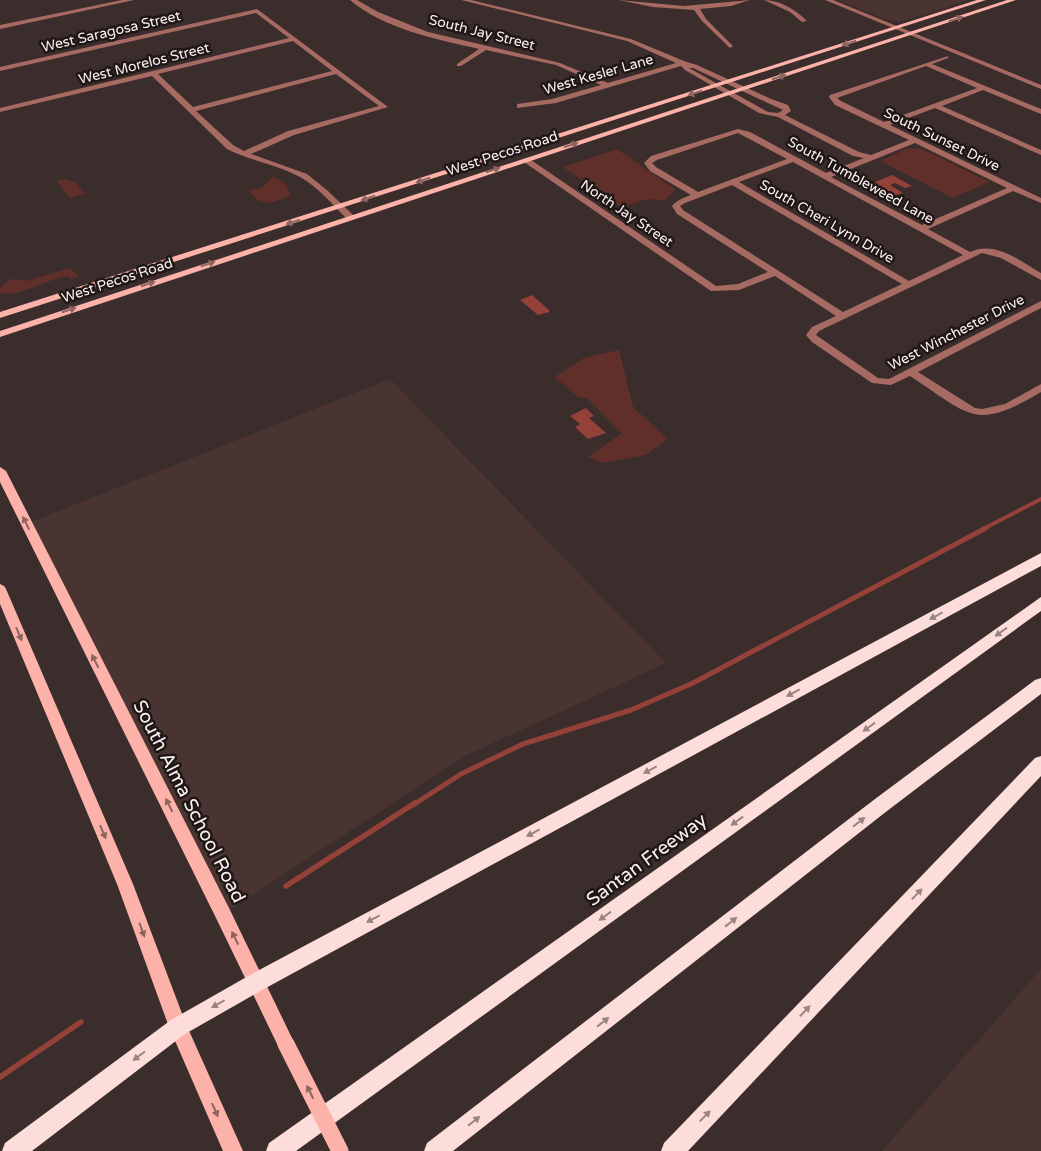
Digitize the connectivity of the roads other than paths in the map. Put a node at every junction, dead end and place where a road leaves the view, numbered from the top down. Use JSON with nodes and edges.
{"nodes":[{"id":1,"x":131,"y":0,"type":"edge"},
{"id":2,"x":353,"y":0,"type":"edge"},
{"id":3,"x":464,"y":0,"type":"edge"},
{"id":4,"x":505,"y":0,"type":"edge"},
{"id":5,"x":621,"y":0,"type":"edge"},
{"id":6,"x":747,"y":0,"type":"edge"},
{"id":7,"x":767,"y":0,"type":"edge"},
{"id":8,"x":828,"y":0,"type":"edge"},
{"id":9,"x":983,"y":0,"type":"edge"},
{"id":10,"x":1013,"y":0,"type":"edge"},
{"id":11,"x":492,"y":8,"type":"junction"},
{"id":12,"x":696,"y":9,"type":"junction"},
{"id":13,"x":804,"y":21,"type":"dead end"},
{"id":14,"x":0,"y":27,"type":"edge"},
{"id":15,"x":896,"y":28,"type":"junction"},
{"id":16,"x":910,"y":34,"type":"junction"},
{"id":17,"x":295,"y":40,"type":"junction"},
{"id":18,"x":730,"y":46,"type":"dead end"},
{"id":19,"x":486,"y":47,"type":"junction"},
{"id":20,"x":946,"y":56,"type":"dead end"},
{"id":21,"x":682,"y":63,"type":"junction"},
{"id":22,"x":926,"y":64,"type":"junction"},
{"id":23,"x":459,"y":65,"type":"dead end"},
{"id":24,"x":0,"y":69,"type":"edge"},
{"id":25,"x":337,"y":72,"type":"junction"},
{"id":26,"x":153,"y":73,"type":"junction"},
{"id":27,"x":723,"y":84,"type":"junction"},
{"id":28,"x":607,"y":85,"type":"junction"},
{"id":29,"x":1041,"y":86,"type":"edge"},
{"id":30,"x":983,"y":88,"type":"junction"},
{"id":31,"x":742,"y":89,"type":"junction"},
{"id":32,"x":732,"y":92,"type":"junction"},
{"id":33,"x":520,"y":106,"type":"dead end"},
{"id":34,"x":936,"y":106,"type":"junction"},
{"id":35,"x":0,"y":110,"type":"edge"},
{"id":36,"x":190,"y":110,"type":"junction"},
{"id":37,"x":787,"y":111,"type":"junction"},
{"id":38,"x":1041,"y":112,"type":"edge"},
{"id":39,"x":779,"y":115,"type":"junction"},
{"id":40,"x":884,"y":125,"type":"junction"},
{"id":41,"x":916,"y":140,"type":"junction"},
{"id":42,"x":1041,"y":153,"type":"edge"},
{"id":43,"x":243,"y":154,"type":"junction"},
{"id":44,"x":872,"y":158,"type":"junction"},
{"id":45,"x":794,"y":159,"type":"junction"},
{"id":46,"x":525,"y":160,"type":"junction"},
{"id":47,"x":826,"y":176,"type":"junction"},
{"id":48,"x":733,"y":182,"type":"junction"},
{"id":49,"x":1013,"y":188,"type":"junction"},
{"id":50,"x":697,"y":195,"type":"junction"},
{"id":51,"x":1041,"y":201,"type":"edge"},
{"id":52,"x":340,"y":207,"type":"junction"},
{"id":53,"x":350,"y":217,"type":"junction"},
{"id":54,"x":921,"y":228,"type":"junction"},
{"id":55,"x":970,"y":255,"type":"junction"},
{"id":56,"x":775,"y":273,"type":"junction"},
{"id":57,"x":1041,"y":277,"type":"edge"},
{"id":58,"x":908,"y":284,"type":"junction"},
{"id":59,"x":1041,"y":304,"type":"edge"},
{"id":60,"x":0,"y":314,"type":"edge"},
{"id":61,"x":843,"y":316,"type":"junction"},
{"id":62,"x":0,"y":334,"type":"edge"},
{"id":63,"x":911,"y":372,"type":"junction"},
{"id":64,"x":1041,"y":387,"type":"edge"},
{"id":65,"x":0,"y":471,"type":"edge"},
{"id":66,"x":1041,"y":559,"type":"edge"},
{"id":67,"x":0,"y":590,"type":"edge"},
{"id":68,"x":1041,"y":604,"type":"edge"},
{"id":69,"x":1041,"y":685,"type":"edge"},
{"id":70,"x":1041,"y":764,"type":"edge"},
{"id":71,"x":257,"y":982,"type":"junction"},
{"id":72,"x":178,"y":1027,"type":"junction"},
{"id":73,"x":13,"y":1151,"type":"edge"},
{"id":74,"x":233,"y":1151,"type":"edge"},
{"id":75,"x":277,"y":1151,"type":"edge"},
{"id":76,"x":340,"y":1151,"type":"edge"},
{"id":77,"x":435,"y":1151,"type":"edge"},
{"id":78,"x":672,"y":1151,"type":"edge"}],
"edges":[{"from":1,"to":14,"type":"street"},
{"from":2,"to":19,"type":"street","name":"South Jay Street"},
{"from":3,"to":11,"type":"street"},
{"from":4,"to":11,"type":"street"},
{"from":5,"to":12,"type":"street"},
{"from":6,"to":12,"type":"street"},
{"from":7,"to":13,"type":"street"},
{"from":8,"to":15,"type":"street"},
{"from":9,"to":15,"type":"main road","name":"West Pecos Road"},
{"from":16,"to":10,"type":"main road","name":"West Pecos Road","one_way":true},
{"from":11,"to":21,"type":"street"},
{"from":12,"to":18,"type":"street"},
{"from":15,"to":16,"type":"street"},
{"from":15,"to":27,"type":"main road","name":"West Pecos Road","one_way":true},
{"from":16,"to":29,"type":"street"},
{"from":31,"to":16,"type":"main road","name":"West Pecos Road","one_way":true},
{"from":17,"to":24,"type":"street","name":"West Saragosa Street"},
{"from":17,"to":25,"type":"street"},
{"from":17,"to":26,"type":"street","name":"West Morelos Street"},
{"from":19,"to":23,"type":"street"},
{"from":19,"to":28,"type":"street","name":"South Jay Street"},
{"from":20,"to":22,"type":"street"},
{"from":21,"to":27,"type":"street"},
{"from":21,"to":28,"type":"street","name":"West Kesler Lane"},
{"from":22,"to":30,"type":"street"},
{"from":22,"to":40,"type":"street","name":"South Sunset Drive"},
{"from":25,"to":36,"type":"street"},
{"from":25,"to":43,"type":"street"},
{"from":26,"to":35,"type":"street","name":"West Morelos Street"},
{"from":26,"to":36,"type":"street"},
{"from":27,"to":31,"type":"street"},
{"from":27,"to":32,"type":"street"},
{"from":27,"to":52,"type":"main road","name":"West Pecos Road","one_way":true},
{"from":28,"to":33,"type":"street","name":"West Kesler Lane"},
{"from":30,"to":34,"type":"street"},
{"from":30,"to":38,"type":"street"},
{"from":31,"to":32,"type":"main road","name":"West Pecos Road"},
{"from":31,"to":37,"type":"street"},
{"from":32,"to":39,"type":"street"},
{"from":46,"to":32,"type":"main road","name":"West Pecos Road","one_way":true},
{"from":34,"to":40,"type":"street"},
{"from":34,"to":42,"type":"street"},
{"from":36,"to":43,"type":"street"},
{"from":37,"to":39,"type":"street"},
{"from":37,"to":44,"type":"street"},
{"from":39,"to":44,"type":"street"},
{"from":40,"to":41,"type":"street","name":"South Sunset Drive"},
{"from":41,"to":44,"type":"street"},
{"from":41,"to":49,"type":"street","name":"South Sunset Drive"},
{"from":43,"to":52,"type":"street"},
{"from":44,"to":47,"type":"street"},
{"from":45,"to":47,"type":"street","name":"South Tumbleweed Lane"},
{"from":45,"to":48,"type":"street"},
{"from":45,"to":50,"type":"street","name":"South Tumbleweed Lane"},
{"from":53,"to":46,"type":"main road","name":"West Pecos Road","one_way":true},
{"from":46,"to":56,"type":"street","name":"North Jay Street"},
{"from":47,"to":54,"type":"street","name":"South Tumbleweed Lane"},
{"from":48,"to":50,"type":"street"},
{"from":48,"to":58,"type":"street","name":"South Cheri Lynn Drive"},
{"from":49,"to":51,"type":"street","name":"South Sunset Drive"},
{"from":49,"to":54,"type":"street"},
{"from":50,"to":56,"type":"street"},
{"from":52,"to":53,"type":"street"},
{"from":52,"to":60,"type":"main road","name":"West Pecos Road","one_way":true},
{"from":62,"to":53,"type":"main road","name":"West Pecos Road","one_way":true},
{"from":54,"to":55,"type":"street","name":"South Tumbleweed Lane"},
{"from":55,"to":57,"type":"street"},
{"from":55,"to":58,"type":"street"},
{"from":56,"to":61,"type":"street"},
{"from":58,"to":61,"type":"street"},
{"from":59,"to":63,"type":"street","name":"West Winchester Drive"},
{"from":61,"to":63,"type":"street","name":"West Winchester Drive"},
{"from":63,"to":64,"type":"street"},
{"from":71,"to":65,"type":"main road","name":"South Alma School Road","one_way":true},
{"from":66,"to":71,"type":"highway","one_way":true},
{"from":67,"to":72,"type":"main road","one_way":true},
{"from":68,"to":75,"type":"highway","name":"Santan Freeway","one_way":true},
{"from":77,"to":69,"type":"highway","one_way":true},
{"from":78,"to":70,"type":"highway","one_way":true},
{"from":71,"to":72,"type":"highway","one_way":true},
{"from":76,"to":71,"type":"main road","name":"South Alma School Road","one_way":true,"bridge":true},
{"from":72,"to":73,"type":"highway","one_way":true},
{"from":72,"to":74,"type":"main road","one_way":true}]}
